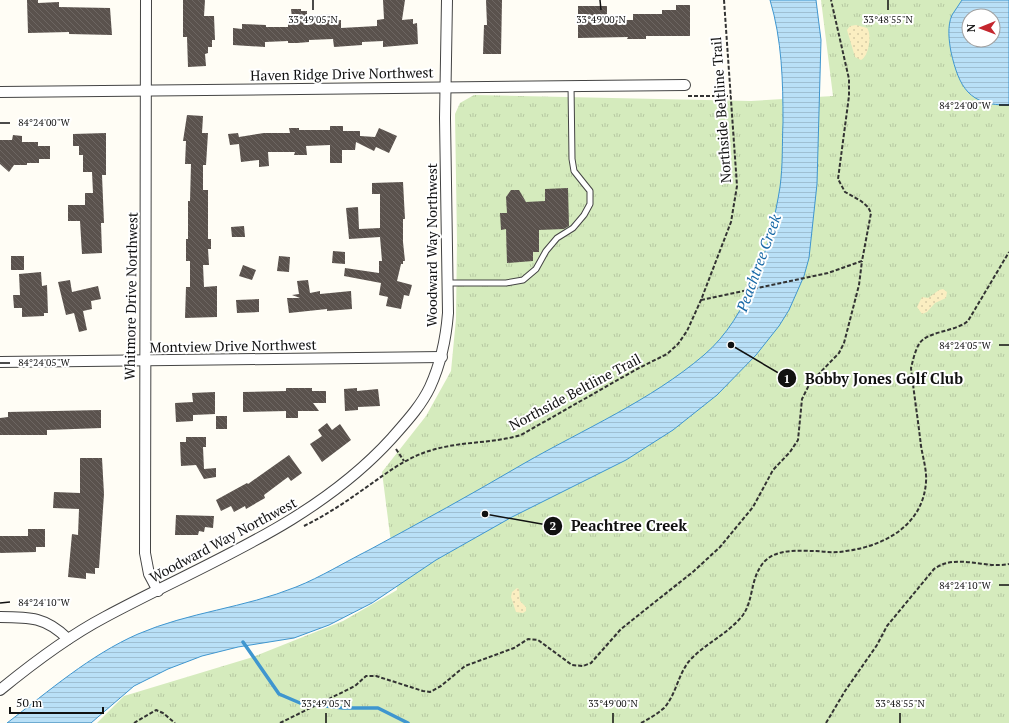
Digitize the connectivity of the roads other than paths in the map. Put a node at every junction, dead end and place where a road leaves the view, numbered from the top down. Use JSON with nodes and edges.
{"nodes":[{"id":1,"x":146,"y":0,"type":"edge"},
{"id":2,"x":447,"y":0,"type":"edge"},
{"id":3,"x":685,"y":85,"type":"road end"},
{"id":4,"x":572,"y":86,"type":"junction"},
{"id":5,"x":446,"y":87,"type":"junction"},
{"id":6,"x":145,"y":90,"type":"junction"},
{"id":7,"x":0,"y":92,"type":"edge"},
{"id":8,"x":448,"y":283,"type":"junction"},
{"id":9,"x":442,"y":357,"type":"junction"},
{"id":10,"x":144,"y":361,"type":"junction"},
{"id":11,"x":0,"y":362,"type":"edge"},
{"id":12,"x":158,"y":590,"type":"junction"},
{"id":13,"x":0,"y":617,"type":"edge"},
{"id":14,"x":68,"y":639,"type":"junction"},
{"id":15,"x":0,"y":690,"type":"edge"}],
"edges":[{"from":1,"to":6,"type":"street","name":"Whitmore Drive Northwest"},
{"from":2,"to":5,"type":"street","name":"Woodward Way Northwest"},
{"from":3,"to":4,"type":"street","name":"Haven Ridge Drive Northwest"},
{"from":4,"to":5,"type":"street","name":"Haven Ridge Drive Northwest"},
{"from":4,"to":8,"type":"lane"},
{"from":5,"to":6,"type":"street","name":"Haven Ridge Drive Northwest"},
{"from":5,"to":8,"type":"street","name":"Woodward Way Northwest"},
{"from":6,"to":7,"type":"street","name":"Haven Ridge Drive Northwest"},
{"from":6,"to":10,"type":"street","name":"Whitmore Drive Northwest"},
{"from":8,"to":9,"type":"street","name":"Woodward Way Northwest"},
{"from":9,"to":10,"type":"street","name":"Montview Drive Northwest"},
{"from":9,"to":12,"type":"street","name":"Woodward Way Northwest"},
{"from":10,"to":11,"type":"street","name":"Montview Drive Northwest"},
{"from":10,"to":12,"type":"street","name":"Whitmore Drive Northwest"},
{"from":12,"to":14,"type":"street","name":"Woodward Way Northwest"},
{"from":13,"to":14,"type":"street"},
{"from":14,"to":15,"type":"street","name":"Woodward Way Northwest"}]}
